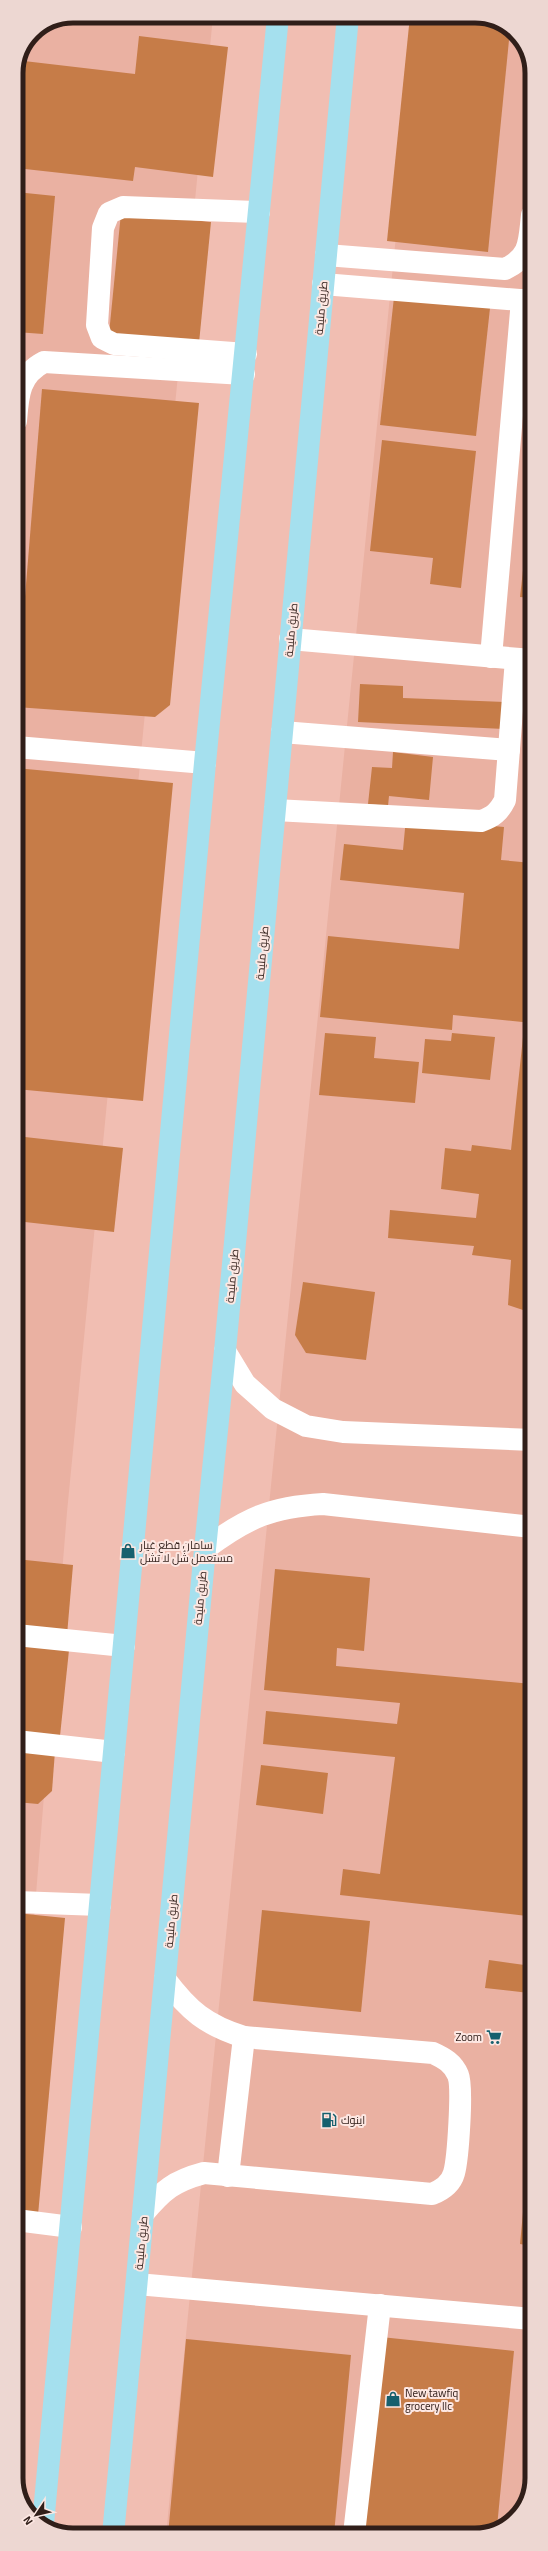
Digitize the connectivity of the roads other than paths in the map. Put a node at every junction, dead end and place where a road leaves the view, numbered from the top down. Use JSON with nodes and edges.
{"nodes":[{"id":1,"x":277,"y":23,"type":"edge"},
{"id":2,"x":347,"y":23,"type":"edge"},
{"id":3,"x":259,"y":212,"type":"junction"},
{"id":4,"x":525,"y":254,"type":"edge"},
{"id":5,"x":326,"y":255,"type":"junction"},
{"id":6,"x":323,"y":284,"type":"junction"},
{"id":7,"x":525,"y":301,"type":"edge"},
{"id":8,"x":525,"y":321,"type":"edge"},
{"id":9,"x":245,"y":364,"type":"junction"},
{"id":10,"x":23,"y":380,"type":"edge"},
{"id":11,"x":290,"y":639,"type":"junction"},
{"id":12,"x":491,"y":656,"type":"junction"},
{"id":13,"x":524,"y":660,"type":"edge"},
{"id":14,"x":282,"y":732,"type":"junction"},
{"id":15,"x":23,"y":748,"type":"edge"},
{"id":16,"x":509,"y":750,"type":"junction"},
{"id":17,"x":205,"y":763,"type":"junction"},
{"id":18,"x":275,"y":810,"type":"junction"},
{"id":19,"x":225,"y":1351,"type":"junction"},
{"id":20,"x":525,"y":1440,"type":"edge"},
{"id":21,"x":525,"y":1526,"type":"edge"},
{"id":22,"x":205,"y":1550,"type":"junction"},
{"id":23,"x":23,"y":1636,"type":"edge"},
{"id":24,"x":124,"y":1646,"type":"junction"},
{"id":25,"x":23,"y":1743,"type":"edge"},
{"id":26,"x":114,"y":1752,"type":"junction"},
{"id":27,"x":23,"y":1902,"type":"edge"},
{"id":28,"x":100,"y":1905,"type":"junction"},
{"id":29,"x":165,"y":1979,"type":"junction"},
{"id":30,"x":244,"y":2037,"type":"junction"},
{"id":31,"x":228,"y":2176,"type":"junction"},
{"id":32,"x":143,"y":2214,"type":"junction"},
{"id":33,"x":23,"y":2221,"type":"edge"},
{"id":34,"x":71,"y":2227,"type":"junction"},
{"id":35,"x":137,"y":2284,"type":"junction"},
{"id":36,"x":380,"y":2305,"type":"junction"},
{"id":37,"x":525,"y":2318,"type":"edge"},
{"id":38,"x":44,"y":2520,"type":"edge"},
{"id":39,"x":114,"y":2528,"type":"edge"},
{"id":40,"x":355,"y":2528,"type":"edge"}],
"edges":[{"from":1,"to":3,"type":"main road"},
{"from":2,"to":5,"type":"main road","name":"طريق مليحة"},
{"from":3,"to":9,"type":"main road"},
{"from":3,"to":9,"type":"street"},
{"from":4,"to":5,"type":"street"},
{"from":5,"to":6,"type":"main road","name":"طريق مليحة"},
{"from":6,"to":7,"type":"street"},
{"from":6,"to":11,"type":"main road","name":"طريق مليحة"},
{"from":8,"to":12,"type":"street"},
{"from":9,"to":10,"type":"street"},
{"from":9,"to":17,"type":"main road"},
{"from":11,"to":12,"type":"street"},
{"from":11,"to":14,"type":"main road","name":"طريق مليحة"},
{"from":12,"to":13,"type":"street"},
{"from":13,"to":16,"type":"street"},
{"from":14,"to":16,"type":"street"},
{"from":14,"to":18,"type":"main road","name":"طريق مليحة"},
{"from":15,"to":17,"type":"street"},
{"from":16,"to":18,"type":"street"},
{"from":17,"to":24,"type":"main road"},
{"from":18,"to":19,"type":"main road","name":"طريق مليحة"},
{"from":19,"to":20,"type":"street"},
{"from":19,"to":22,"type":"main road","name":"طريق مليحة"},
{"from":21,"to":22,"type":"street"},
{"from":22,"to":29,"type":"main road","name":"طريق مليحة"},
{"from":23,"to":24,"type":"street"},
{"from":24,"to":26,"type":"main road"},
{"from":25,"to":26,"type":"street"},
{"from":26,"to":28,"type":"main road"},
{"from":27,"to":28,"type":"street"},
{"from":28,"to":34,"type":"main road"},
{"from":29,"to":30,"type":"street"},
{"from":29,"to":32,"type":"main road","name":"طريق مليحة"},
{"from":30,"to":31,"type":"street"},
{"from":30,"to":31,"type":"street"},
{"from":31,"to":32,"type":"street"},
{"from":32,"to":35,"type":"main road","name":"طريق مليحة"},
{"from":33,"to":34,"type":"street"},
{"from":34,"to":38,"type":"main road"},
{"from":35,"to":36,"type":"street"},
{"from":35,"to":39,"type":"main road","name":"طريق مليحة"},
{"from":36,"to":37,"type":"street"},
{"from":36,"to":40,"type":"street"}]}
